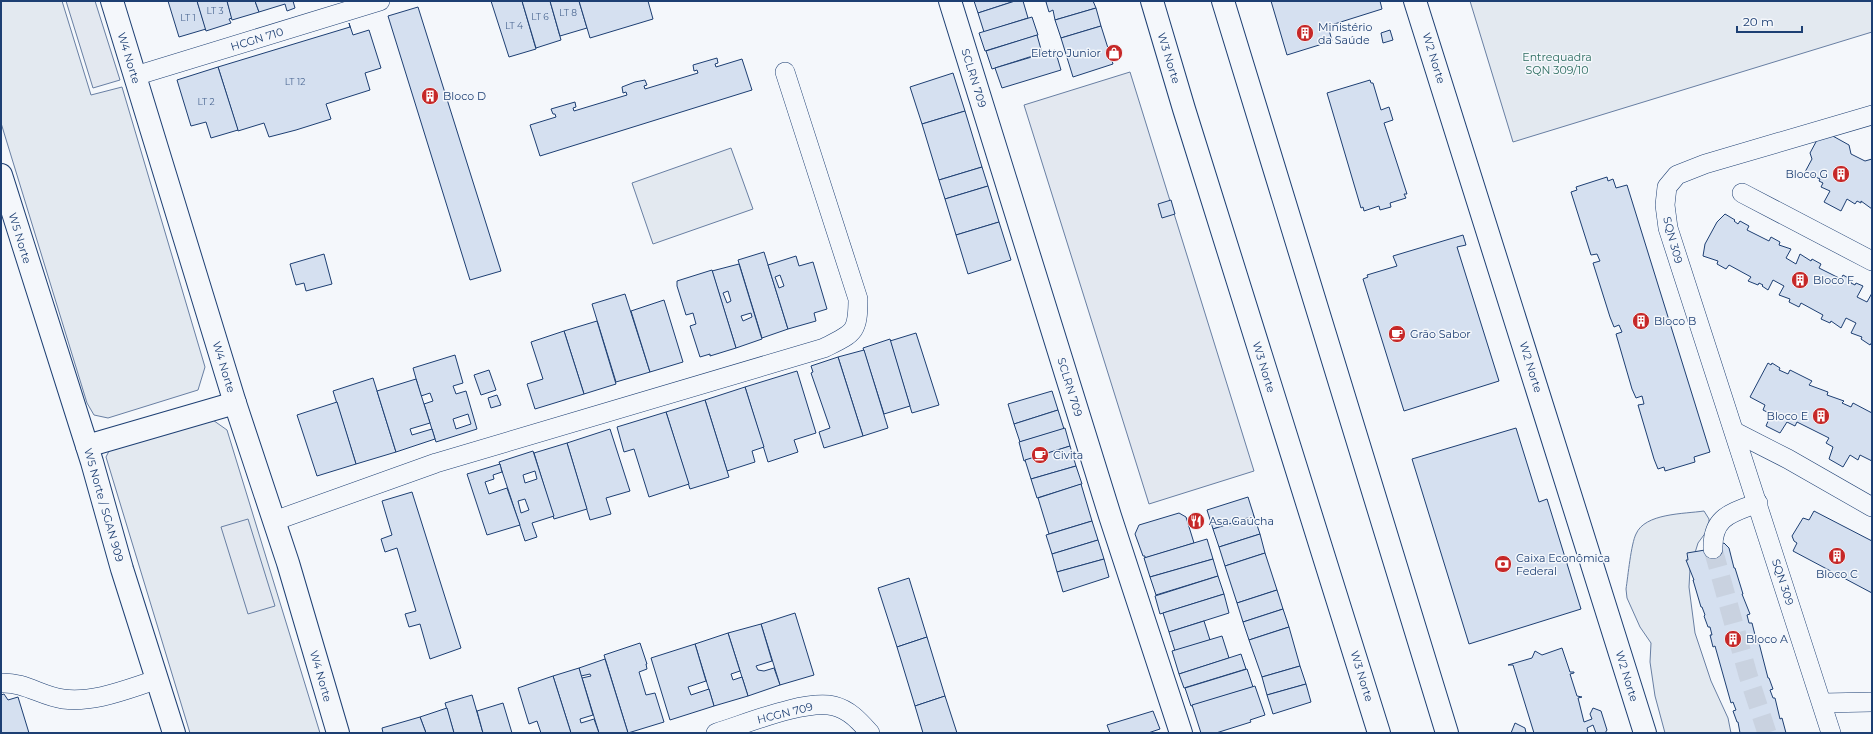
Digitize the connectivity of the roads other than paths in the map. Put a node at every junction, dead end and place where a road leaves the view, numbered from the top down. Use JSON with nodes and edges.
{"nodes":[{"id":1,"x":112,"y":1,"type":"edge"},
{"id":2,"x":380,"y":1,"type":"edge"},
{"id":3,"x":950,"y":1,"type":"edge"},
{"id":4,"x":1152,"y":1,"type":"edge"},
{"id":5,"x":1223,"y":1,"type":"edge"},
{"id":6,"x":1415,"y":1,"type":"edge"},
{"id":7,"x":785,"y":72,"type":"dead end"},
{"id":8,"x":135,"y":76,"type":"junction"},
{"id":9,"x":1872,"y":115,"type":"edge"},
{"id":10,"x":1,"y":175,"type":"edge"},
{"id":11,"x":1742,"y":193,"type":"dead end"},
{"id":12,"x":1872,"y":261,"type":"edge"},
{"id":13,"x":32,"y":278,"type":"joint"},
{"id":14,"x":235,"y":403,"type":"junction"},
{"id":15,"x":1735,"y":432,"type":"junction"},
{"id":16,"x":86,"y":446,"type":"junction"},
{"id":17,"x":1758,"y":504,"type":"junction"},
{"id":18,"x":1872,"y":506,"type":"edge"},
{"id":19,"x":274,"y":521,"type":"junction"},
{"id":20,"x":1713,"y":549,"type":"tunnel mouth"},
{"id":21,"x":156,"y":680,"type":"junction"},
{"id":22,"x":1,"y":683,"type":"edge"},
{"id":23,"x":1872,"y":702,"type":"edge"},
{"id":24,"x":1822,"y":703,"type":"junction"},
{"id":25,"x":174,"y":733,"type":"edge"},
{"id":26,"x":338,"y":733,"type":"edge"},
{"id":27,"x":716,"y":733,"type":"edge"},
{"id":28,"x":870,"y":733,"type":"edge"},
{"id":29,"x":1181,"y":733,"type":"edge"},
{"id":30,"x":1379,"y":733,"type":"edge"},
{"id":31,"x":1447,"y":733,"type":"edge"},
{"id":32,"x":1645,"y":733,"type":"edge"},
{"id":33,"x":1831,"y":733,"type":"edge"}],
"edges":[{"from":1,"to":8,"type":"main road","name":"W4 Norte"},
{"from":2,"to":8,"type":"street","name":"HCGN 710"},
{"from":3,"to":29,"type":"main road","name":"SCLRN 709"},
{"from":4,"to":30,"type":"main road","name":"W3 Norte"},
{"from":5,"to":31,"type":"main road"},
{"from":6,"to":32,"type":"main road","name":"W2 Norte"},
{"from":7,"to":19,"type":"street"},
{"from":8,"to":14,"type":"main road","name":"W4 Norte"},
{"from":9,"to":15,"type":"street","name":"SQN 309"},
{"from":10,"to":13,"type":"main road","name":"W5 Norte"},
{"from":11,"to":12,"type":"street"},
{"from":13,"to":16,"type":"main road","name":"W5 Norte / SGAN 909"},
{"from":14,"to":16,"type":"main road"},
{"from":14,"to":19,"type":"main road","name":"W4 Norte"},
{"from":15,"to":17,"type":"street","name":"SQN 309"},
{"from":15,"to":18,"type":"street"},
{"from":16,"to":21,"type":"main road","name":"W5 Norte / SGAN 909"},
{"from":17,"to":20,"type":"street"},
{"from":17,"to":24,"type":"street","name":"SQN 309"},
{"from":19,"to":26,"type":"main road","name":"W4 Norte"},
{"from":21,"to":22,"type":"street"},
{"from":21,"to":25,"type":"main road","name":"W5 Norte / SGAN 909"},
{"from":23,"to":24,"type":"street"},
{"from":24,"to":33,"type":"street","name":"SQN 309"},
{"from":27,"to":28,"type":"street","name":"HCGN 709"}]}
